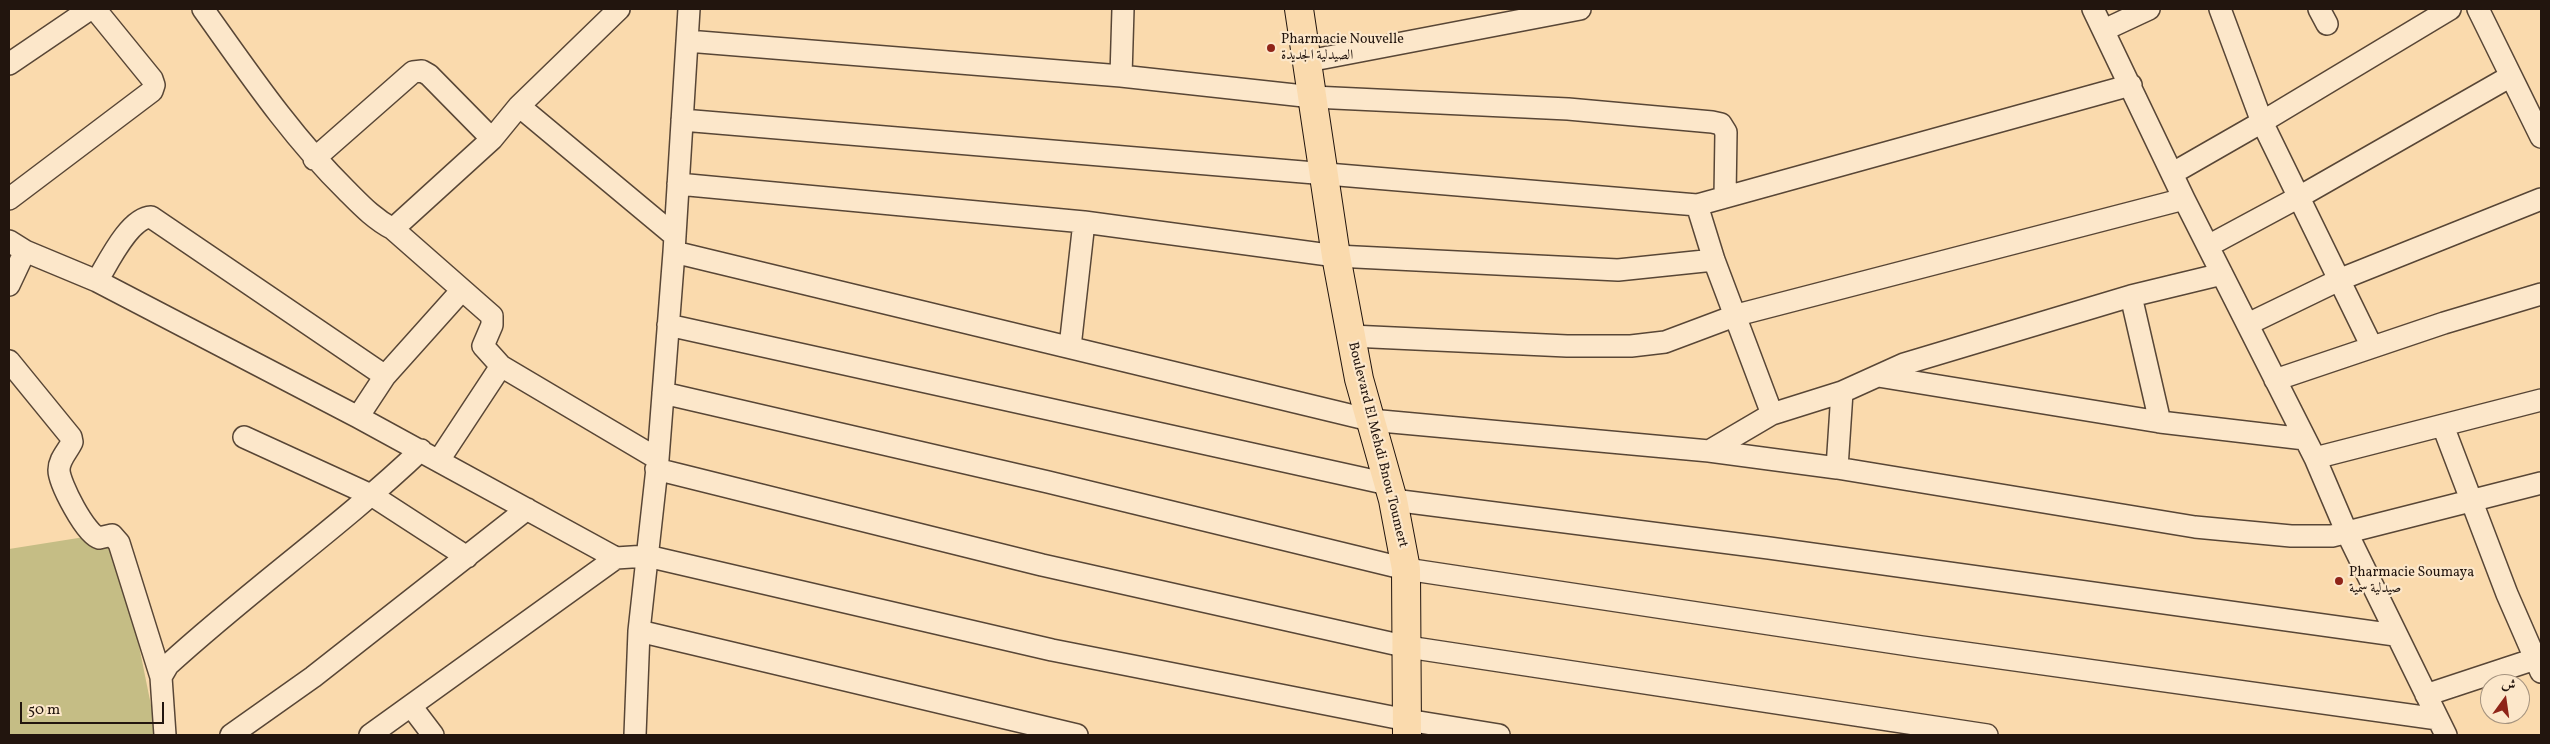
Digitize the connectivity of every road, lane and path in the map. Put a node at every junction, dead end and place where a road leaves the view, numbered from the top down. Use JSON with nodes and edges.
{"nodes":[{"id":1,"x":90,"y":9,"type":"edge"},
{"id":2,"x":95,"y":9,"type":"edge"},
{"id":3,"x":203,"y":9,"type":"edge"},
{"id":4,"x":619,"y":9,"type":"edge"},
{"id":5,"x":689,"y":9,"type":"edge"},
{"id":6,"x":1123,"y":9,"type":"edge"},
{"id":7,"x":1299,"y":9,"type":"edge"},
{"id":8,"x":1580,"y":9,"type":"edge"},
{"id":9,"x":2093,"y":9,"type":"edge"},
{"id":10,"x":2150,"y":9,"type":"edge"},
{"id":11,"x":2220,"y":9,"type":"edge"},
{"id":12,"x":2450,"y":9,"type":"edge"},
{"id":13,"x":2478,"y":9,"type":"edge"},
{"id":14,"x":2104,"y":30,"type":"junction"},
{"id":15,"x":687,"y":41,"type":"junction"},
{"id":16,"x":1308,"y":61,"type":"junction"},
{"id":17,"x":9,"y":64,"type":"edge"},
{"id":18,"x":1121,"y":76,"type":"junction"},
{"id":19,"x":2511,"y":76,"type":"junction"},
{"id":20,"x":2131,"y":85,"type":"junction"},
{"id":21,"x":1313,"y":97,"type":"junction"},
{"id":22,"x":519,"y":106,"type":"junction"},
{"id":23,"x":682,"y":120,"type":"junction"},
{"id":24,"x":2262,"y":122,"type":"junction"},
{"id":25,"x":2541,"y":137,"type":"edge"},
{"id":26,"x":492,"y":139,"type":"junction"},
{"id":27,"x":314,"y":159,"type":"junction"},
{"id":28,"x":2173,"y":173,"type":"junction"},
{"id":29,"x":1325,"y":175,"type":"junction"},
{"id":30,"x":678,"y":184,"type":"junction"},
{"id":31,"x":1724,"y":197,"type":"junction"},
{"id":32,"x":2299,"y":197,"type":"junction"},
{"id":33,"x":9,"y":199,"type":"edge"},
{"id":34,"x":2184,"y":199,"type":"junction"},
{"id":35,"x":2541,"y":199,"type":"edge"},
{"id":36,"x":1697,"y":205,"type":"junction"},
{"id":37,"x":1084,"y":222,"type":"junction"},
{"id":38,"x":393,"y":229,"type":"junction"},
{"id":39,"x":674,"y":244,"type":"junction"},
{"id":40,"x":17,"y":246,"type":"edge"},
{"id":41,"x":2208,"y":246,"type":"junction"},
{"id":42,"x":1336,"y":256,"type":"junction"},
{"id":43,"x":1714,"y":260,"type":"junction"},
{"id":44,"x":2222,"y":274,"type":"junction"},
{"id":45,"x":2341,"y":279,"type":"junction"},
{"id":46,"x":97,"y":281,"type":"junction"},
{"id":47,"x":9,"y":285,"type":"edge"},
{"id":48,"x":462,"y":290,"type":"junction"},
{"id":49,"x":2541,"y":294,"type":"edge"},
{"id":50,"x":2131,"y":296,"type":"junction"},
{"id":51,"x":1736,"y":315,"type":"junction"},
{"id":52,"x":2248,"y":324,"type":"junction"},
{"id":53,"x":668,"y":325,"type":"junction"},
{"id":54,"x":1351,"y":336,"type":"junction"},
{"id":55,"x":1070,"y":347,"type":"junction"},
{"id":56,"x":2372,"y":347,"type":"junction"},
{"id":57,"x":9,"y":360,"type":"edge"},
{"id":58,"x":501,"y":366,"type":"junction"},
{"id":59,"x":385,"y":376,"type":"junction"},
{"id":60,"x":1878,"y":376,"type":"junction"},
{"id":61,"x":2275,"y":380,"type":"junction"},
{"id":62,"x":1842,"y":392,"type":"junction"},
{"id":63,"x":663,"y":393,"type":"junction"},
{"id":64,"x":2541,"y":400,"type":"edge"},
{"id":65,"x":1772,"y":414,"type":"junction"},
{"id":66,"x":358,"y":417,"type":"junction"},
{"id":67,"x":1370,"y":420,"type":"junction"},
{"id":68,"x":2160,"y":422,"type":"junction"},
{"id":69,"x":2443,"y":426,"type":"junction"},
{"id":70,"x":244,"y":437,"type":"dead end"},
{"id":71,"x":2305,"y":439,"type":"junction"},
{"id":72,"x":1709,"y":451,"type":"junction"},
{"id":73,"x":430,"y":455,"type":"junction"},
{"id":74,"x":2315,"y":458,"type":"junction"},
{"id":75,"x":657,"y":464,"type":"junction"},
{"id":76,"x":1837,"y":468,"type":"junction"},
{"id":77,"x":2541,"y":483,"type":"edge"},
{"id":78,"x":1390,"y":492,"type":"junction"},
{"id":79,"x":373,"y":496,"type":"junction"},
{"id":80,"x":2469,"y":500,"type":"junction"},
{"id":81,"x":527,"y":509,"type":"junction"},
{"id":82,"x":2346,"y":533,"type":"junction"},
{"id":83,"x":647,"y":556,"type":"junction"},
{"id":84,"x":467,"y":557,"type":"junction"},
{"id":85,"x":616,"y":558,"type":"junction"},
{"id":86,"x":1406,"y":569,"type":"junction"},
{"id":87,"x":639,"y":632,"type":"junction"},
{"id":88,"x":2395,"y":636,"type":"junction"},
{"id":89,"x":1408,"y":647,"type":"junction"},
{"id":90,"x":2539,"y":662,"type":"edge"},
{"id":91,"x":161,"y":677,"type":"junction"},
{"id":92,"x":2426,"y":696,"type":"junction"},
{"id":93,"x":411,"y":706,"type":"junction"},
{"id":94,"x":1407,"y":727,"type":"edge"},
{"id":95,"x":2442,"y":727,"type":"edge"},
{"id":96,"x":165,"y":735,"type":"edge"},
{"id":97,"x":230,"y":735,"type":"edge"},
{"id":98,"x":370,"y":735,"type":"edge"},
{"id":99,"x":433,"y":735,"type":"edge"},
{"id":100,"x":635,"y":735,"type":"edge"},
{"id":101,"x":1077,"y":735,"type":"edge"},
{"id":102,"x":1500,"y":735,"type":"edge"},
{"id":103,"x":1987,"y":735,"type":"edge"}],
"edges":[{"from":1,"to":17,"type":"street"},
{"from":2,"to":33,"type":"street"},
{"from":3,"to":27,"type":"street"},
{"from":4,"to":22,"type":"street"},
{"from":5,"to":15,"type":"street"},
{"from":6,"to":18,"type":"street"},
{"from":7,"to":16,"type":"main road","name":"Boulevard El Mehdi Bnou Toumert"},
{"from":8,"to":16,"type":"street"},
{"from":9,"to":14,"type":"street"},
{"from":10,"to":14,"type":"street"},
{"from":11,"to":24,"type":"street"},
{"from":12,"to":24,"type":"street"},
{"from":13,"to":19,"type":"street"},
{"from":14,"to":20,"type":"street"},
{"from":15,"to":18,"type":"street"},
{"from":15,"to":23,"type":"street"},
{"from":16,"to":21,"type":"main road","name":"Boulevard El Mehdi Bnou Toumert"},
{"from":18,"to":21,"type":"street"},
{"from":19,"to":25,"type":"street"},
{"from":19,"to":32,"type":"street"},
{"from":20,"to":28,"type":"street"},
{"from":20,"to":31,"type":"street"},
{"from":21,"to":29,"type":"main road","name":"Boulevard El Mehdi Bnou Toumert"},
{"from":21,"to":31,"type":"street"},
{"from":22,"to":26,"type":"street"},
{"from":22,"to":39,"type":"street"},
{"from":23,"to":29,"type":"street"},
{"from":23,"to":30,"type":"street"},
{"from":24,"to":28,"type":"street"},
{"from":24,"to":32,"type":"street"},
{"from":26,"to":27,"type":"street"},
{"from":26,"to":38,"type":"street"},
{"from":27,"to":38,"type":"street"},
{"from":28,"to":34,"type":"street"},
{"from":29,"to":36,"type":"street"},
{"from":29,"to":42,"type":"main road","name":"Boulevard El Mehdi Bnou Toumert"},
{"from":30,"to":37,"type":"street"},
{"from":30,"to":39,"type":"street"},
{"from":31,"to":36,"type":"street"},
{"from":32,"to":41,"type":"street"},
{"from":32,"to":45,"type":"street"},
{"from":34,"to":41,"type":"street"},
{"from":34,"to":51,"type":"street"},
{"from":35,"to":45,"type":"street"},
{"from":36,"to":43,"type":"street"},
{"from":37,"to":42,"type":"street"},
{"from":37,"to":55,"type":"street"},
{"from":38,"to":48,"type":"street"},
{"from":39,"to":53,"type":"street"},
{"from":39,"to":55,"type":"street"},
{"from":40,"to":46,"type":"street"},
{"from":40,"to":47,"type":"street"},
{"from":41,"to":44,"type":"street"},
{"from":42,"to":43,"type":"street"},
{"from":42,"to":54,"type":"main road","name":"Boulevard El Mehdi Bnou Toumert"},
{"from":43,"to":51,"type":"street"},
{"from":44,"to":50,"type":"street"},
{"from":44,"to":52,"type":"street"},
{"from":45,"to":52,"type":"street"},
{"from":45,"to":56,"type":"street"},
{"from":46,"to":59,"type":"street"},
{"from":46,"to":66,"type":"street"},
{"from":48,"to":58,"type":"street"},
{"from":48,"to":59,"type":"street"},
{"from":49,"to":56,"type":"street"},
{"from":50,"to":60,"type":"street"},
{"from":50,"to":68,"type":"street"},
{"from":51,"to":54,"type":"street"},
{"from":51,"to":65,"type":"street"},
{"from":52,"to":61,"type":"street"},
{"from":53,"to":63,"type":"street"},
{"from":53,"to":78,"type":"street"},
{"from":54,"to":67,"type":"main road","name":"Boulevard El Mehdi Bnou Toumert"},
{"from":55,"to":67,"type":"street"},
{"from":56,"to":61,"type":"street"},
{"from":57,"to":91,"type":"street"},
{"from":58,"to":73,"type":"street"},
{"from":58,"to":75,"type":"street"},
{"from":59,"to":66,"type":"street"},
{"from":60,"to":62,"type":"street"},
{"from":60,"to":68,"type":"street"},
{"from":61,"to":71,"type":"street"},
{"from":62,"to":65,"type":"street"},
{"from":62,"to":76,"type":"street"},
{"from":63,"to":75,"type":"street"},
{"from":63,"to":86,"type":"street"},
{"from":64,"to":69,"type":"street"},
{"from":65,"to":72,"type":"street"},
{"from":66,"to":73,"type":"street"},
{"from":67,"to":72,"type":"street"},
{"from":67,"to":78,"type":"main road","name":"Boulevard El Mehdi Bnou Toumert"},
{"from":68,"to":71,"type":"street"},
{"from":69,"to":74,"type":"street"},
{"from":69,"to":80,"type":"street"},
{"from":70,"to":79,"type":"street"},
{"from":71,"to":74,"type":"street"},
{"from":72,"to":76,"type":"street"},
{"from":73,"to":79,"type":"street"},
{"from":73,"to":81,"type":"street"},
{"from":74,"to":82,"type":"street"},
{"from":75,"to":83,"type":"street"},
{"from":75,"to":89,"type":"street"},
{"from":76,"to":82,"type":"street"},
{"from":77,"to":80,"type":"street"},
{"from":78,"to":86,"type":"main road","name":"Boulevard El Mehdi Bnou Toumert"},
{"from":78,"to":88,"type":"street"},
{"from":79,"to":84,"type":"street"},
{"from":79,"to":91,"type":"street"},
{"from":80,"to":82,"type":"street"},
{"from":80,"to":90,"type":"street"},
{"from":81,"to":84,"type":"street"},
{"from":81,"to":85,"type":"street"},
{"from":82,"to":88,"type":"street"},
{"from":83,"to":85,"type":"street"},
{"from":83,"to":87,"type":"street"},
{"from":83,"to":94,"type":"street"},
{"from":84,"to":97,"type":"street"},
{"from":85,"to":93,"type":"street"},
{"from":86,"to":89,"type":"main road","name":"Boulevard El Mehdi Bnou Toumert"},
{"from":86,"to":95,"type":"street"},
{"from":87,"to":100,"type":"street"},
{"from":87,"to":101,"type":"street"},
{"from":88,"to":92,"type":"street"},
{"from":89,"to":94,"type":"main road","name":"Boulevard El Mehdi Bnou Toumert"},
{"from":89,"to":103,"type":"street"},
{"from":90,"to":92,"type":"street"},
{"from":91,"to":96,"type":"street"},
{"from":92,"to":95,"type":"street"},
{"from":93,"to":98,"type":"street"},
{"from":93,"to":99,"type":"street"},
{"from":94,"to":102,"type":"street"}]}
